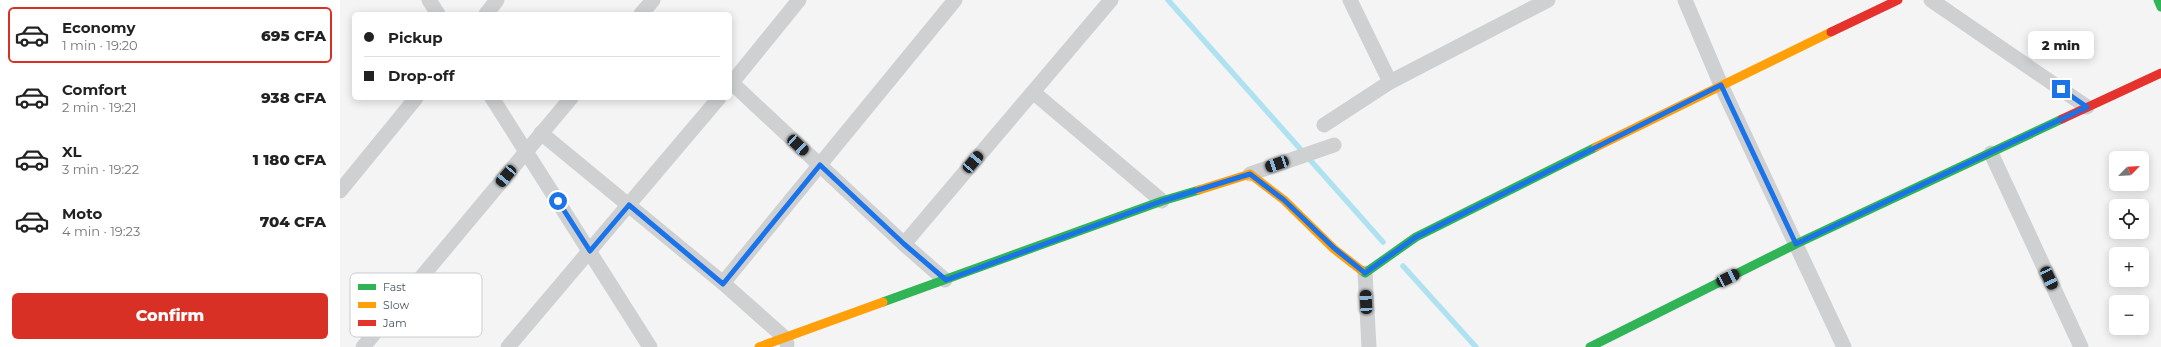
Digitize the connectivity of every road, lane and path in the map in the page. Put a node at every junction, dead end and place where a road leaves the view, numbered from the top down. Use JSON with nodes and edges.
{"nodes":[{"id":1,"x":429,"y":0,"type":"edge"},
{"id":2,"x":497,"y":0,"type":"edge"},
{"id":3,"x":653,"y":0,"type":"edge"},
{"id":4,"x":799,"y":0,"type":"edge"},
{"id":5,"x":955,"y":0,"type":"edge"},
{"id":6,"x":1111,"y":0,"type":"edge"},
{"id":7,"x":1350,"y":0,"type":"edge"},
{"id":8,"x":1548,"y":0,"type":"edge"},
{"id":9,"x":1685,"y":0,"type":"edge"},
{"id":10,"x":1898,"y":0,"type":"edge"},
{"id":11,"x":1930,"y":0,"type":"edge"},
{"id":12,"x":2158,"y":0,"type":"edge"},
{"id":13,"x":2161,"y":7,"type":"edge"},
{"id":14,"x":437,"y":12,"type":"edge"},
{"id":15,"x":488,"y":12,"type":"edge"},
{"id":16,"x":643,"y":12,"type":"edge"},
{"id":17,"x":2161,"y":73,"type":"edge"},
{"id":18,"x":1390,"y":82,"type":"junction"},
{"id":19,"x":732,"y":83,"type":"edge"},
{"id":20,"x":732,"y":85,"type":"edge"},
{"id":21,"x":1721,"y":85,"type":"junction"},
{"id":22,"x":1033,"y":92,"type":"junction"},
{"id":23,"x":414,"y":100,"type":"edge"},
{"id":24,"x":493,"y":100,"type":"edge"},
{"id":25,"x":569,"y":100,"type":"edge"},
{"id":26,"x":717,"y":100,"type":"edge"},
{"id":27,"x":2087,"y":107,"type":"junction"},
{"id":28,"x":1324,"y":125,"type":"dead end"},
{"id":29,"x":541,"y":133,"type":"junction"},
{"id":30,"x":1334,"y":146,"type":"dead end"},
{"id":31,"x":526,"y":151,"type":"junction"},
{"id":32,"x":1991,"y":153,"type":"junction"},
{"id":33,"x":820,"y":165,"type":"junction"},
{"id":34,"x":1250,"y":174,"type":"junction"},
{"id":35,"x":340,"y":191,"type":"edge"},
{"id":36,"x":1162,"y":201,"type":"junction"},
{"id":37,"x":629,"y":205,"type":"junction"},
{"id":38,"x":904,"y":244,"type":"junction"},
{"id":39,"x":1796,"y":244,"type":"junction"},
{"id":40,"x":590,"y":251,"type":"junction"},
{"id":41,"x":425,"y":273,"type":"edge"},
{"id":42,"x":1365,"y":273,"type":"junction"},
{"id":43,"x":946,"y":280,"type":"junction"},
{"id":44,"x":723,"y":284,"type":"junction"},
{"id":45,"x":371,"y":337,"type":"edge"},
{"id":46,"x":786,"y":343,"type":"edge"},
{"id":47,"x":363,"y":347,"type":"edge"},
{"id":48,"x":508,"y":347,"type":"edge"},
{"id":49,"x":650,"y":347,"type":"edge"},
{"id":50,"x":758,"y":347,"type":"edge"},
{"id":51,"x":1369,"y":347,"type":"edge"},
{"id":52,"x":1590,"y":347,"type":"edge"},
{"id":53,"x":1844,"y":347,"type":"edge"},
{"id":54,"x":2081,"y":347,"type":"edge"}],
"edges":[{"from":1,"to":14,"type":"street"},
{"from":2,"to":15,"type":"street"},
{"from":3,"to":16,"type":"street"},
{"from":4,"to":19,"type":"street"},
{"from":5,"to":33,"type":"street"},
{"from":6,"to":22,"type":"street"},
{"from":7,"to":18,"type":"street"},
{"from":8,"to":18,"type":"street"},
{"from":9,"to":21,"type":"street"},
{"from":10,"to":21,"type":"street"},
{"from":11,"to":27,"type":"street"},
{"from":12,"to":13,"type":"street"},
{"from":17,"to":27,"type":"street"},
{"from":18,"to":28,"type":"street"},
{"from":20,"to":33,"type":"street"},
{"from":21,"to":39,"type":"street"},
{"from":21,"to":42,"type":"street"},
{"from":22,"to":36,"type":"street"},
{"from":22,"to":38,"type":"street"},
{"from":23,"to":35,"type":"street"},
{"from":24,"to":31,"type":"street"},
{"from":25,"to":29,"type":"street"},
{"from":26,"to":37,"type":"street"},
{"from":27,"to":32,"type":"street"},
{"from":29,"to":31,"type":"street"},
{"from":29,"to":37,"type":"street"},
{"from":30,"to":34,"type":"street"},
{"from":31,"to":40,"type":"street"},
{"from":31,"to":41,"type":"street"},
{"from":32,"to":39,"type":"street"},
{"from":32,"to":54,"type":"street"},
{"from":33,"to":38,"type":"street"},
{"from":33,"to":44,"type":"street"},
{"from":34,"to":36,"type":"street"},
{"from":34,"to":42,"type":"street"},
{"from":36,"to":43,"type":"street"},
{"from":37,"to":40,"type":"street"},
{"from":37,"to":44,"type":"street"},
{"from":38,"to":43,"type":"street"},
{"from":39,"to":52,"type":"street"},
{"from":39,"to":53,"type":"street"},
{"from":40,"to":48,"type":"street"},
{"from":40,"to":49,"type":"street"},
{"from":42,"to":51,"type":"street"},
{"from":43,"to":46,"type":"street"},
{"from":44,"to":46,"type":"street"},
{"from":45,"to":47,"type":"street"},
{"from":46,"to":50,"type":"street"}]}
